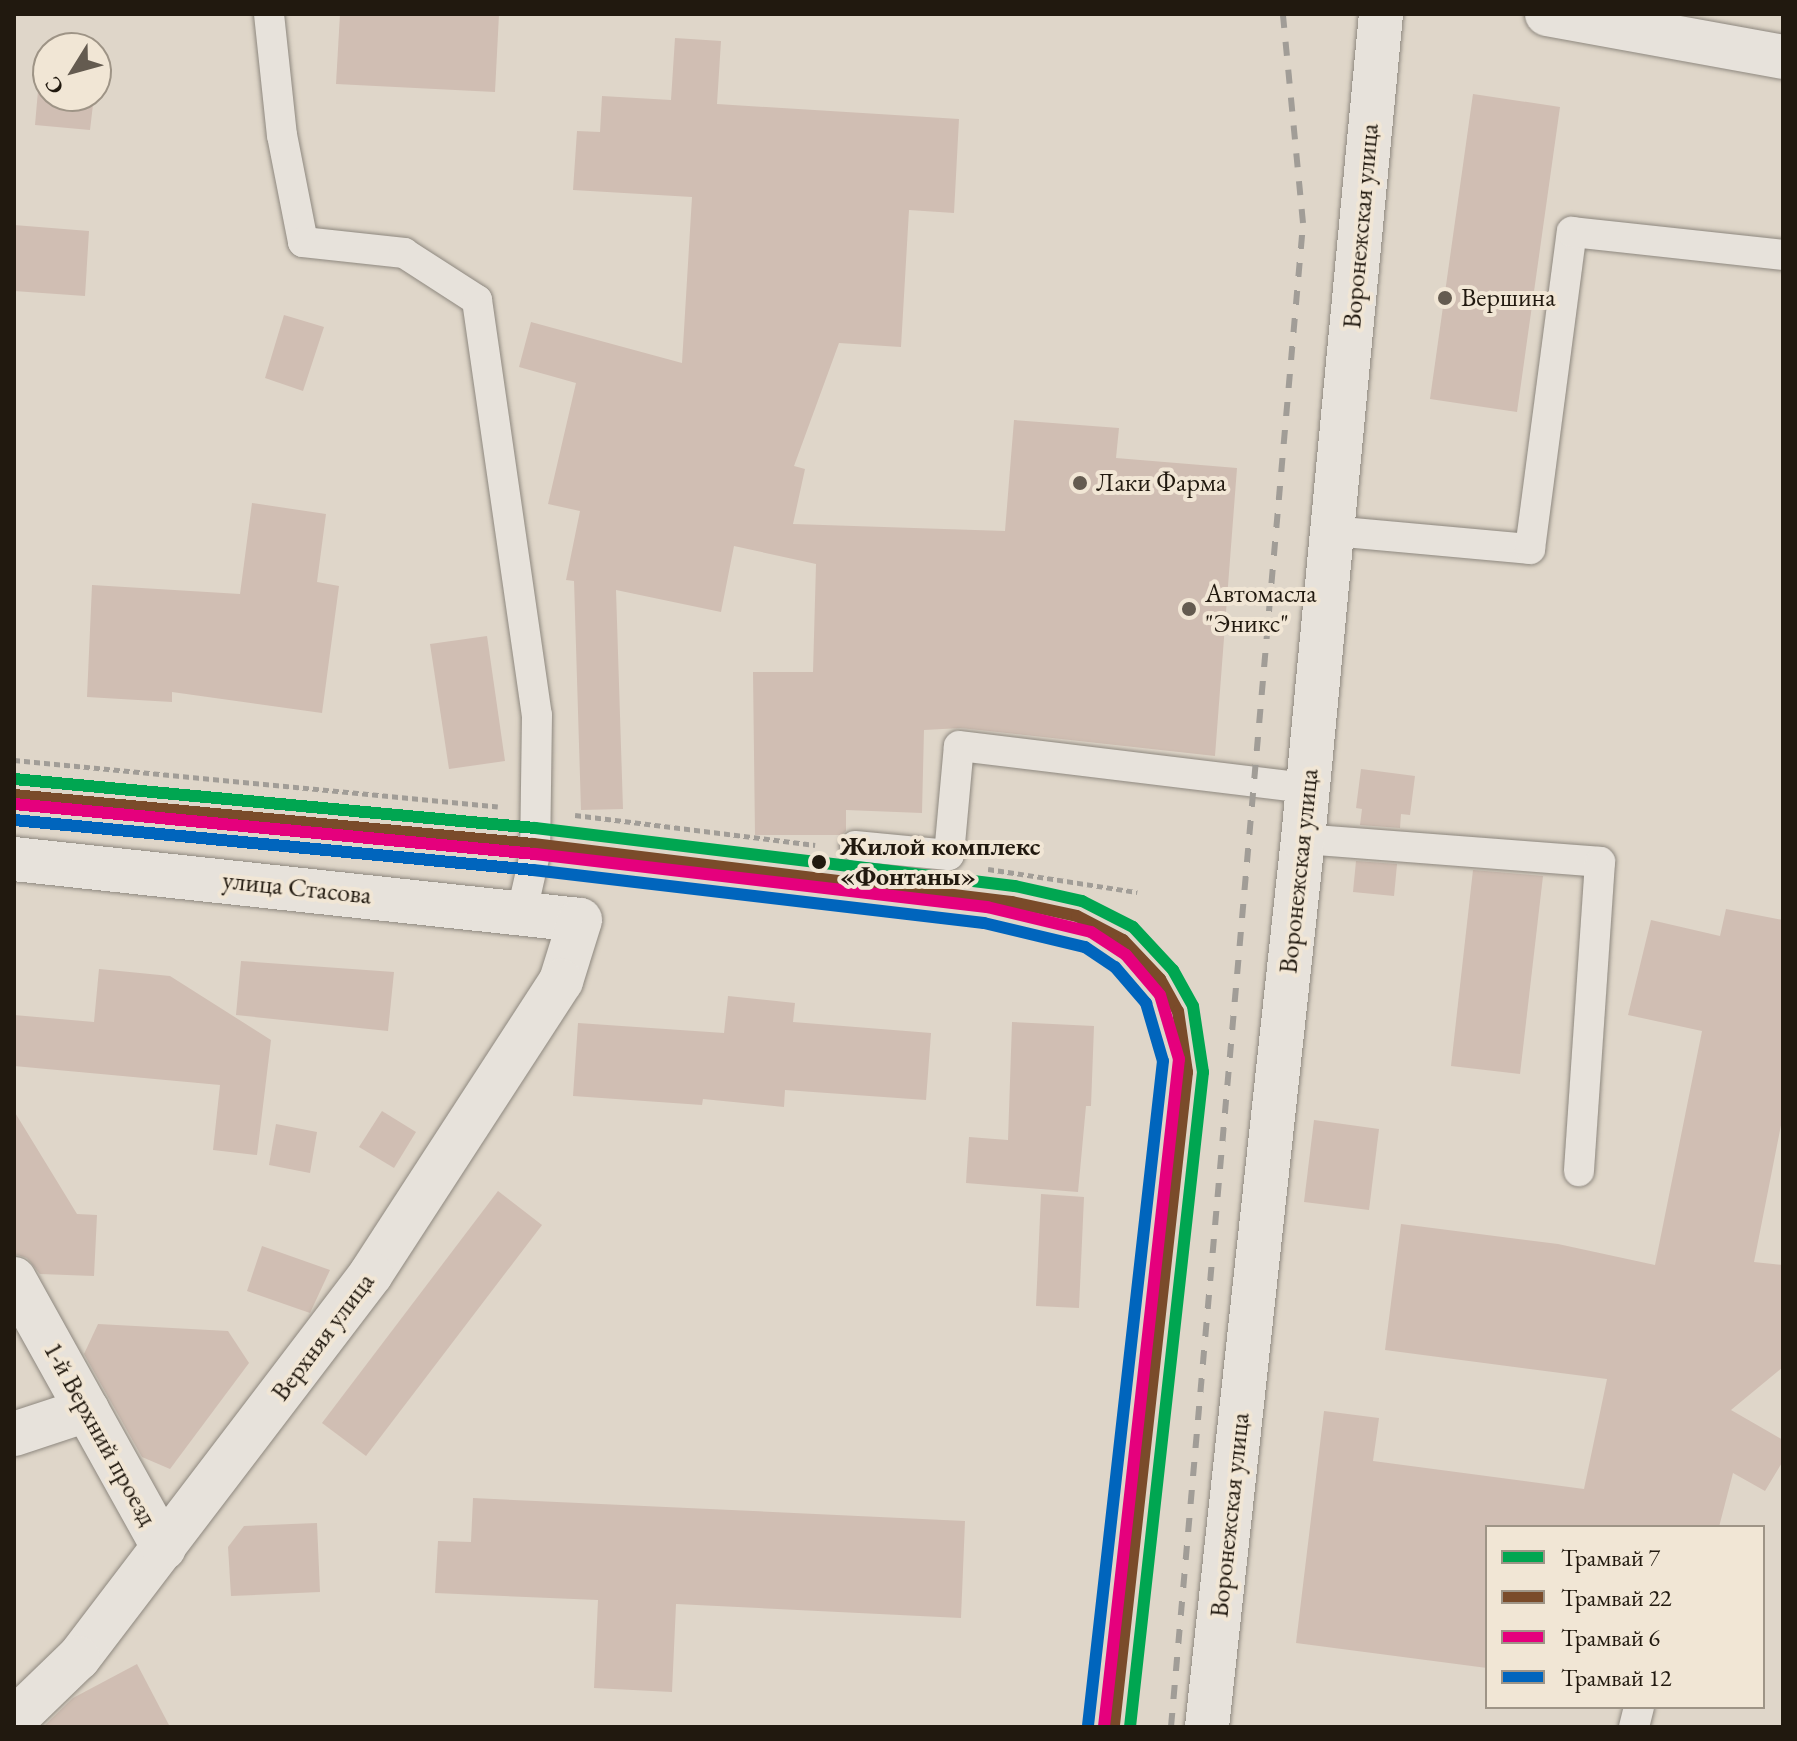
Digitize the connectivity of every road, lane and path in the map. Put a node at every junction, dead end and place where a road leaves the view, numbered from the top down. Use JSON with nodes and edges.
{"nodes":[{"id":1,"x":269,"y":14,"type":"edge"},
{"id":2,"x":1381,"y":14,"type":"edge"},
{"id":3,"x":1547,"y":14,"type":"edge"},
{"id":4,"x":1783,"y":57,"type":"edge"},
{"id":5,"x":1783,"y":255,"type":"edge"},
{"id":6,"x":1332,"y":531,"type":"junction"},
{"id":7,"x":1308,"y":788,"type":"junction"},
{"id":8,"x":1303,"y":839,"type":"junction"},
{"id":9,"x":855,"y":846,"type":"dead end"},
{"id":10,"x":14,"y":859,"type":"edge"},
{"id":11,"x":522,"y":911,"type":"junction"},
{"id":12,"x":580,"y":920,"type":"joint"},
{"id":13,"x":1579,"y":1171,"type":"dead end"},
{"id":14,"x":14,"y":1279,"type":"edge"},
{"id":15,"x":87,"y":1410,"type":"junction"},
{"id":16,"x":14,"y":1434,"type":"edge"},
{"id":17,"x":164,"y":1548,"type":"junction"},
{"id":18,"x":14,"y":1720,"type":"edge"},
{"id":19,"x":1207,"y":1727,"type":"edge"}],
"edges":[{"from":1,"to":11,"type":"lane"},
{"from":2,"to":6,"type":"street","name":"Воронежская улица"},
{"from":3,"to":4,"type":"street"},
{"from":5,"to":6,"type":"lane"},
{"from":6,"to":7,"type":"street","name":"Воронежская улица"},
{"from":7,"to":8,"type":"street","name":"Воронежская улица"},
{"from":7,"to":9,"type":"lane"},
{"from":8,"to":13,"type":"lane"},
{"from":8,"to":19,"type":"street","name":"Воронежская улица"},
{"from":10,"to":11,"type":"street","name":"улица Стасова"},
{"from":11,"to":12,"type":"street","name":"улица Стасова"},
{"from":12,"to":17,"type":"street","name":"Верхняя улица"},
{"from":14,"to":15,"type":"street","name":"1-й Верхний проезд"},
{"from":15,"to":16,"type":"street"},
{"from":15,"to":17,"type":"street","name":"1-й Верхний проезд"},
{"from":17,"to":18,"type":"street","name":"Верхняя улица"}]}
